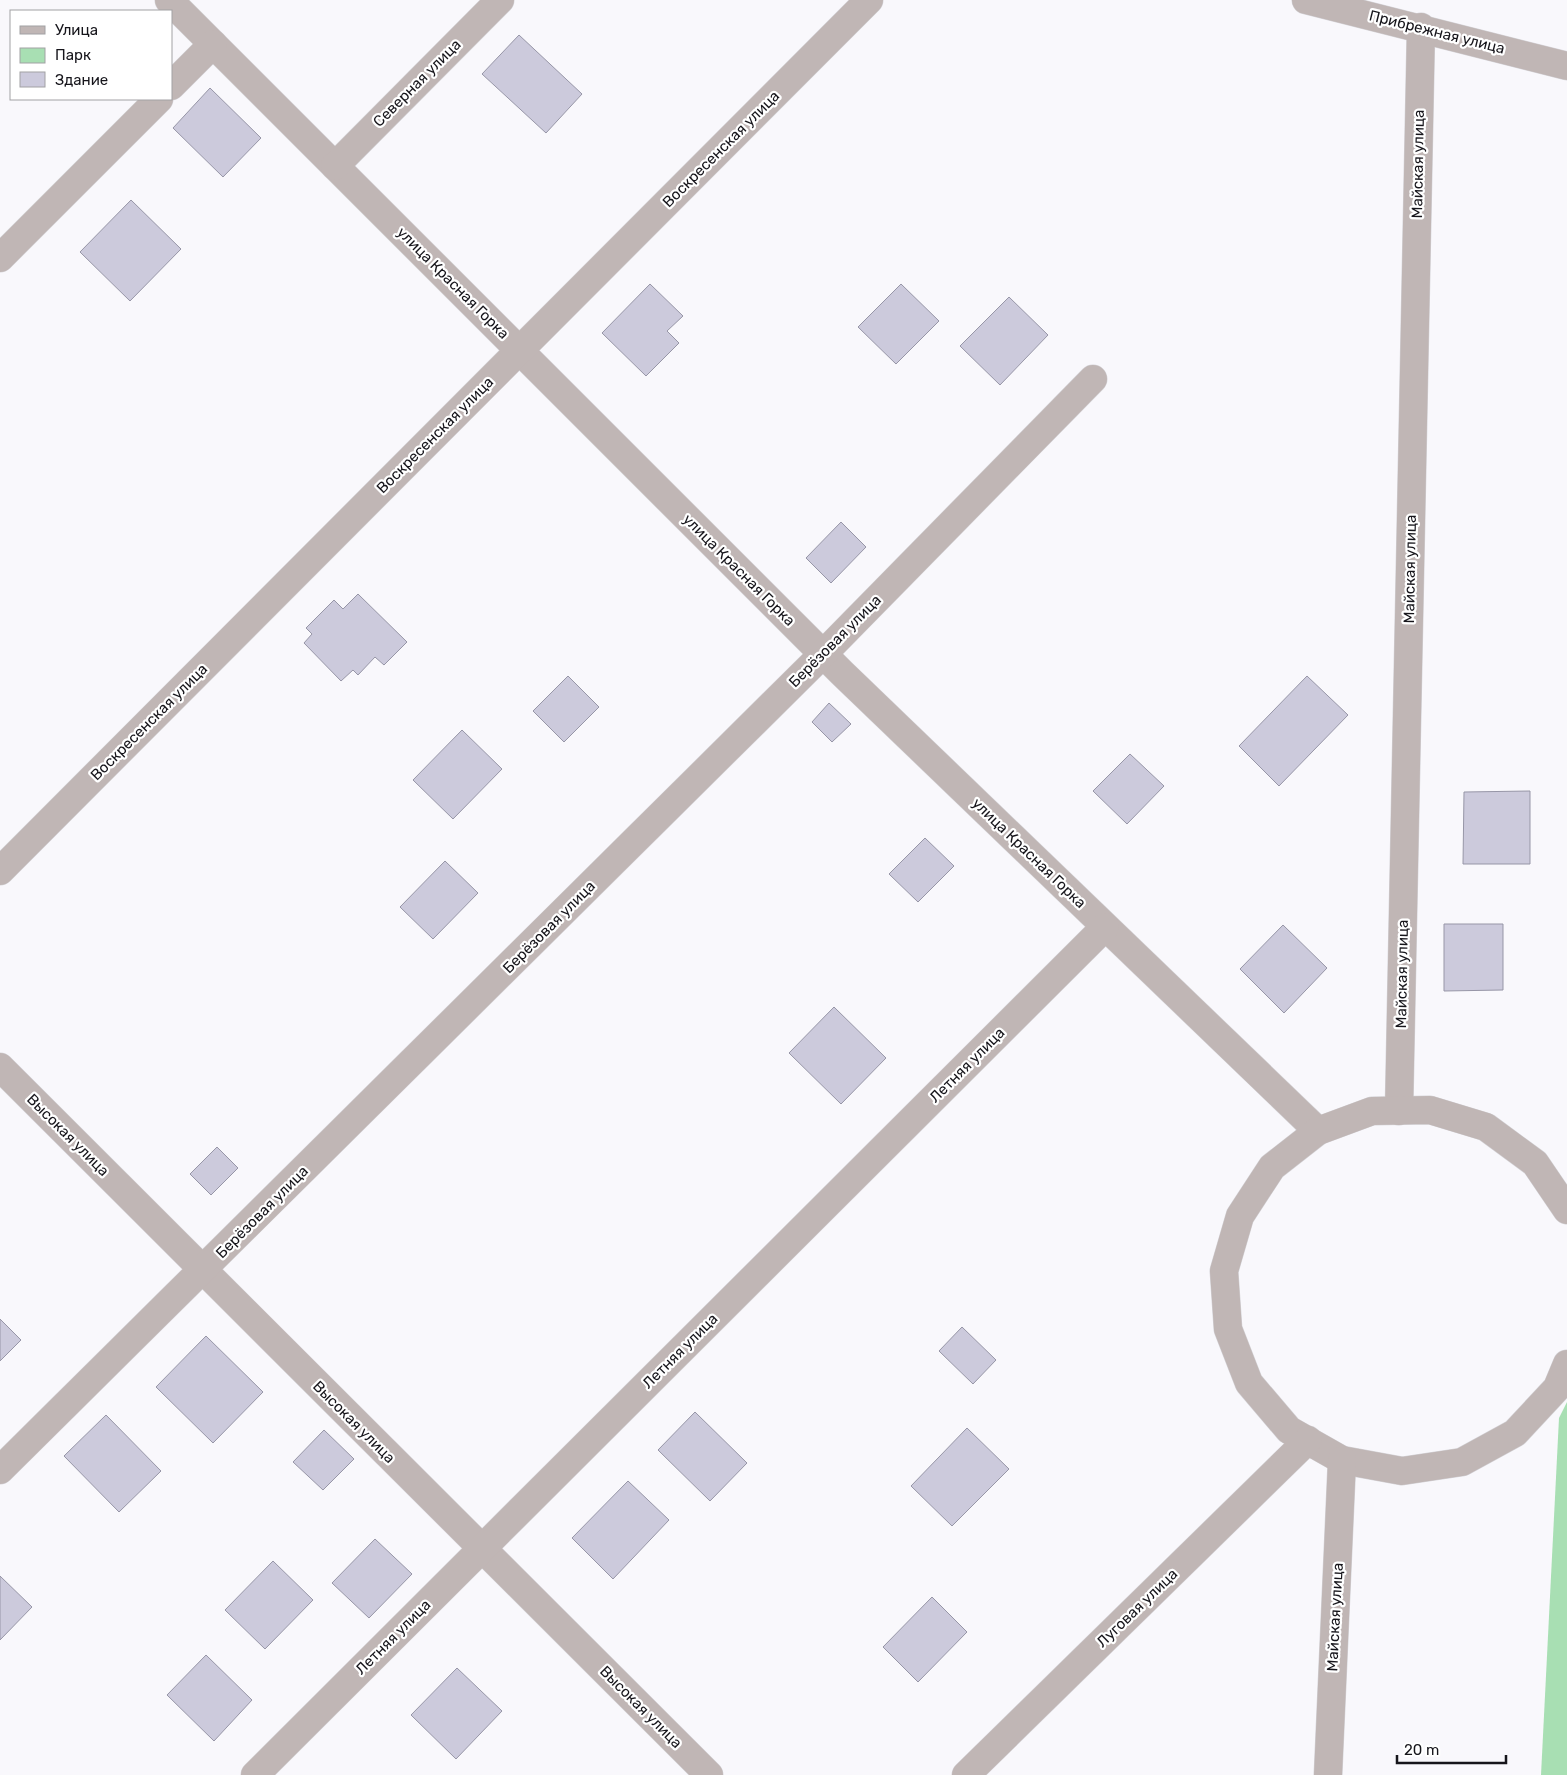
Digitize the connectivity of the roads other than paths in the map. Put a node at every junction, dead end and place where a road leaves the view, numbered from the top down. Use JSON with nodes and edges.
{"nodes":[{"id":1,"x":169,"y":0,"type":"edge"},
{"id":2,"x":500,"y":0,"type":"edge"},
{"id":3,"x":869,"y":0,"type":"edge"},
{"id":4,"x":1306,"y":0,"type":"edge"},
{"id":5,"x":1420,"y":27,"type":"junction"},
{"id":6,"x":213,"y":44,"type":"junction"},
{"id":7,"x":1567,"y":66,"type":"edge"},
{"id":8,"x":172,"y":85,"type":"edge"},
{"id":9,"x":158,"y":100,"type":"edge"},
{"id":10,"x":335,"y":166,"type":"junction"},
{"id":11,"x":0,"y":258,"type":"edge"},
{"id":12,"x":520,"y":350,"type":"junction"},
{"id":13,"x":1093,"y":379,"type":"dead end"},
{"id":14,"x":823,"y":654,"type":"junction"},
{"id":15,"x":0,"y":871,"type":"edge"},
{"id":16,"x":1105,"y":927,"type":"junction"},
{"id":17,"x":0,"y":1067,"type":"edge"},
{"id":18,"x":1399,"y":1111,"type":"junction"},
{"id":19,"x":1318,"y":1131,"type":"junction"},
{"id":20,"x":1563,"y":1198,"type":"edge"},
{"id":21,"x":202,"y":1271,"type":"junction"},
{"id":22,"x":1567,"y":1364,"type":"edge"},
{"id":23,"x":1308,"y":1440,"type":"junction"},
{"id":24,"x":1342,"y":1460,"type":"junction"},
{"id":25,"x":0,"y":1470,"type":"edge"},
{"id":26,"x":482,"y":1549,"type":"junction"},
{"id":27,"x":255,"y":1775,"type":"edge"},
{"id":28,"x":709,"y":1775,"type":"edge"},
{"id":29,"x":966,"y":1775,"type":"edge"},
{"id":30,"x":1328,"y":1775,"type":"edge"}],
"edges":[{"from":1,"to":6,"type":"street","name":"улица Красная Горка"},
{"from":2,"to":10,"type":"street","name":"Северная улица"},
{"from":3,"to":12,"type":"street","name":"Воскресенская улица"},
{"from":4,"to":5,"type":"street","name":"Прибрежная улица"},
{"from":5,"to":7,"type":"street","name":"Прибрежная улица"},
{"from":5,"to":18,"type":"street","name":"Майская улица"},
{"from":6,"to":8,"type":"street"},
{"from":6,"to":10,"type":"street","name":"улица Красная Горка"},
{"from":9,"to":11,"type":"street"},
{"from":10,"to":12,"type":"street","name":"улица Красная Горка"},
{"from":12,"to":14,"type":"street","name":"улица Красная Горка"},
{"from":12,"to":15,"type":"street","name":"Воскресенская улица"},
{"from":13,"to":14,"type":"street","name":"Берёзовая улица"},
{"from":14,"to":16,"type":"street","name":"улица Красная Горка"},
{"from":14,"to":21,"type":"street","name":"Берёзовая улица"},
{"from":16,"to":19,"type":"street","name":"улица Красная Горка"},
{"from":16,"to":26,"type":"street","name":"Летняя улица"},
{"from":17,"to":21,"type":"street","name":"Высокая улица"},
{"from":18,"to":19,"type":"street"},
{"from":18,"to":20,"type":"street"},
{"from":19,"to":23,"type":"street"},
{"from":21,"to":25,"type":"street","name":"Берёзовая улица"},
{"from":21,"to":26,"type":"street","name":"Высокая улица"},
{"from":22,"to":24,"type":"street"},
{"from":23,"to":24,"type":"street"},
{"from":23,"to":29,"type":"street","name":"Луговая улица"},
{"from":24,"to":30,"type":"street","name":"Майская улица"},
{"from":26,"to":27,"type":"street","name":"Летняя улица"},
{"from":26,"to":28,"type":"street","name":"Высокая улица"}]}
